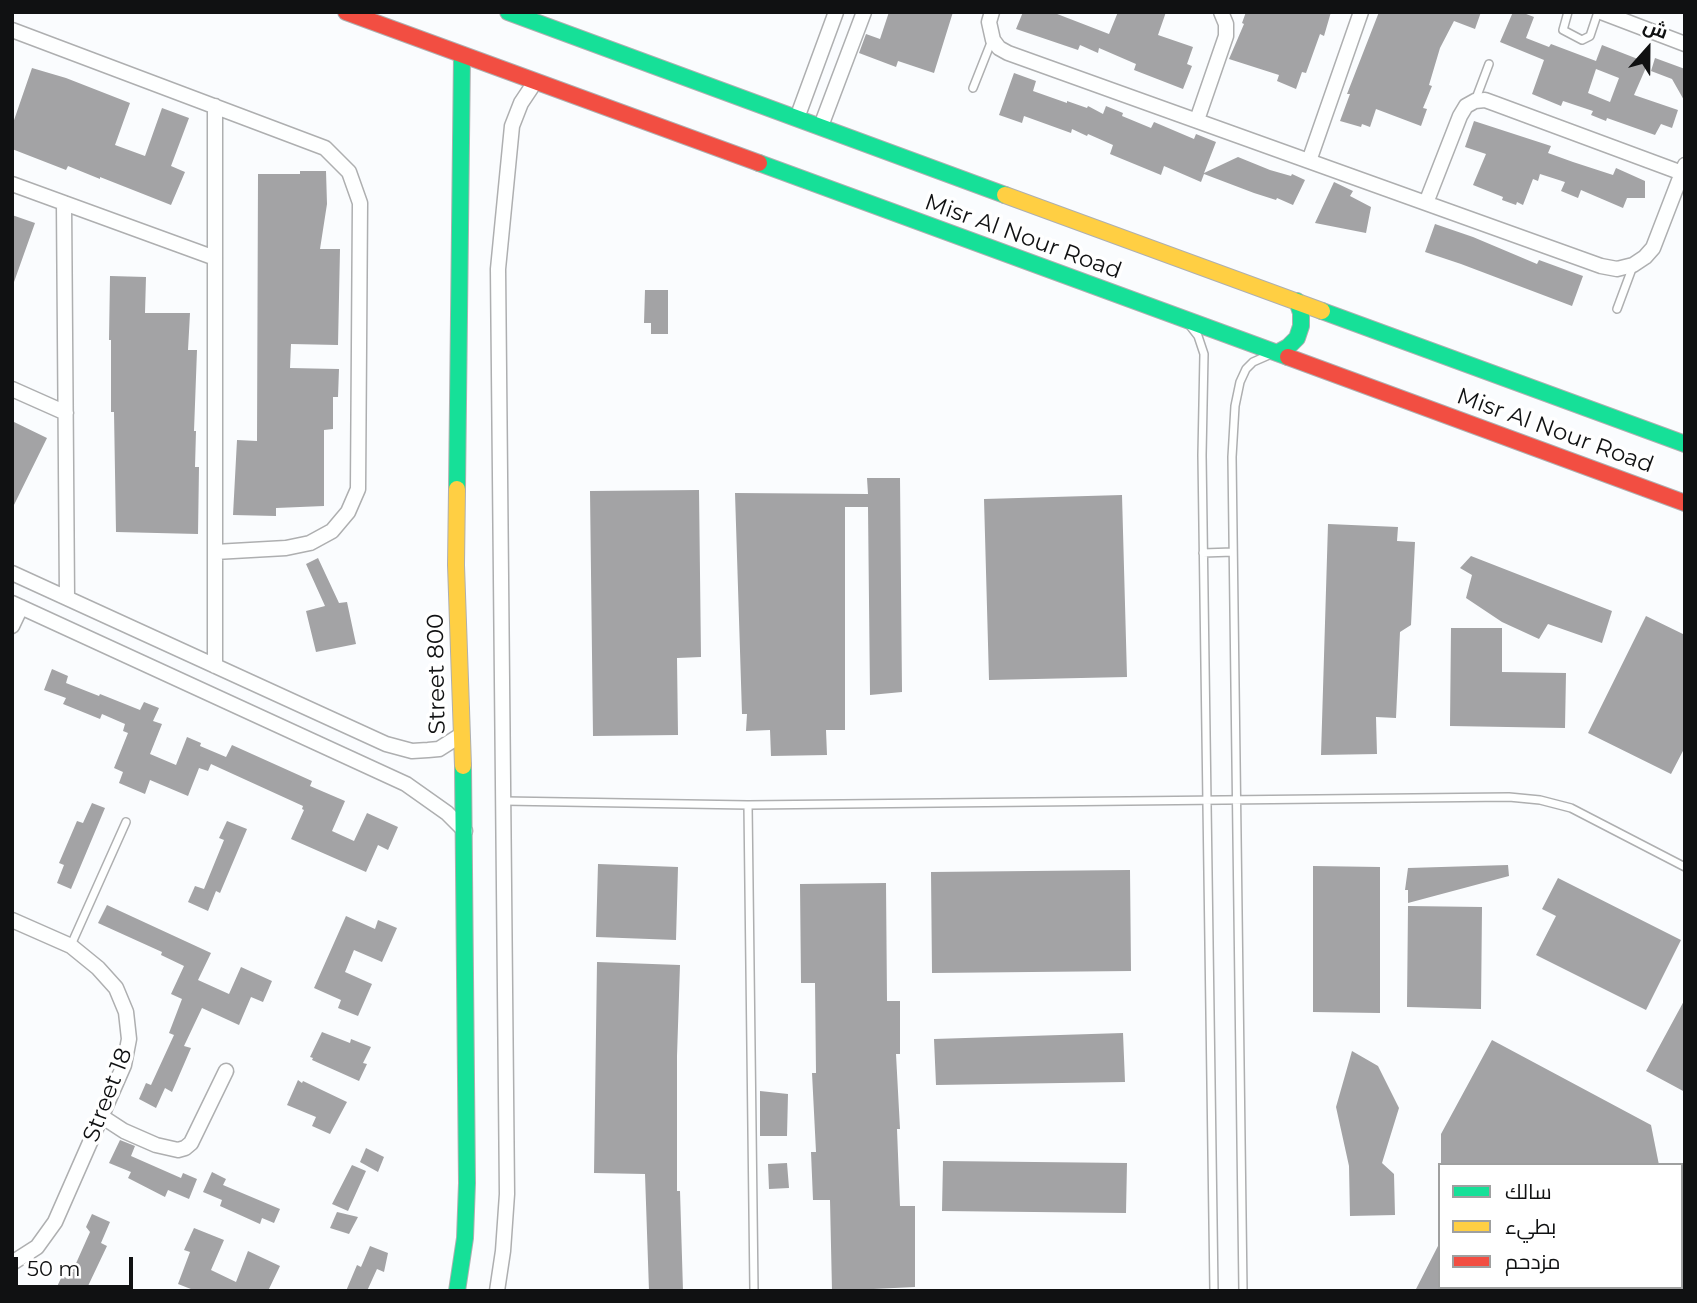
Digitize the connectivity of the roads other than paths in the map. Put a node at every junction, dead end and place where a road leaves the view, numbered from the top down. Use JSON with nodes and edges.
{"nodes":[{"id":1,"x":346,"y":12,"type":"edge"},
{"id":2,"x":508,"y":12,"type":"edge"},
{"id":3,"x":836,"y":12,"type":"edge"},
{"id":4,"x":864,"y":12,"type":"edge"},
{"id":5,"x":992,"y":12,"type":"edge"},
{"id":6,"x":1221,"y":12,"type":"edge"},
{"id":7,"x":1361,"y":12,"type":"edge"},
{"id":8,"x":1568,"y":12,"type":"edge"},
{"id":9,"x":1600,"y":12,"type":"edge"},
{"id":10,"x":12,"y":30,"type":"edge"},
{"id":11,"x":993,"y":40,"type":"junction"},
{"id":12,"x":1685,"y":44,"type":"edge"},
{"id":13,"x":462,"y":55,"type":"junction"},
{"id":14,"x":1489,"y":64,"type":"dead end"},
{"id":15,"x":535,"y":82,"type":"junction"},
{"id":16,"x":973,"y":88,"type":"dead end"},
{"id":17,"x":1475,"y":101,"type":"junction"},
{"id":18,"x":215,"y":106,"type":"junction"},
{"id":19,"x":797,"y":118,"type":"junction"},
{"id":20,"x":1197,"y":120,"type":"junction"},
{"id":21,"x":821,"y":126,"type":"junction"},
{"id":22,"x":1309,"y":161,"type":"junction"},
{"id":23,"x":1683,"y":169,"type":"edge"},
{"id":24,"x":12,"y":184,"type":"edge"},
{"id":25,"x":64,"y":203,"type":"junction"},
{"id":26,"x":1426,"y":203,"type":"junction"},
{"id":27,"x":215,"y":258,"type":"junction"},
{"id":28,"x":1633,"y":265,"type":"junction"},
{"id":29,"x":1297,"y":301,"type":"junction"},
{"id":30,"x":1617,"y":309,"type":"dead end"},
{"id":31,"x":1187,"y":321,"type":"junction"},
{"id":32,"x":1277,"y":353,"type":"junction"},
{"id":33,"x":12,"y":389,"type":"edge"},
{"id":34,"x":66,"y":413,"type":"junction"},
{"id":35,"x":1685,"y":443,"type":"edge"},
{"id":36,"x":1685,"y":503,"type":"edge"},
{"id":37,"x":215,"y":552,"type":"junction"},
{"id":38,"x":1233,"y":552,"type":"junction"},
{"id":39,"x":1203,"y":553,"type":"junction"},
{"id":40,"x":12,"y":573,"type":"edge"},
{"id":41,"x":67,"y":598,"type":"junction"},
{"id":42,"x":17,"y":605,"type":"edge"},
{"id":43,"x":12,"y":626,"type":"edge"},
{"id":44,"x":215,"y":666,"type":"junction"},
{"id":45,"x":461,"y":735,"type":"junction"},
{"id":46,"x":1207,"y":800,"type":"junction"},
{"id":47,"x":1237,"y":800,"type":"junction"},
{"id":48,"x":503,"y":802,"type":"junction"},
{"id":49,"x":748,"y":805,"type":"junction"},
{"id":50,"x":126,"y":822,"type":"dead end"},
{"id":51,"x":465,"y":831,"type":"junction"},
{"id":52,"x":1685,"y":867,"type":"edge"},
{"id":53,"x":13,"y":921,"type":"edge"},
{"id":54,"x":71,"y":946,"type":"junction"},
{"id":55,"x":226,"y":1071,"type":"dead end"},
{"id":56,"x":101,"y":1116,"type":"junction"},
{"id":57,"x":12,"y":1263,"type":"edge"},
{"id":58,"x":457,"y":1291,"type":"edge"},
{"id":59,"x":497,"y":1291,"type":"edge"},
{"id":60,"x":754,"y":1291,"type":"edge"},
{"id":61,"x":1214,"y":1291,"type":"edge"},
{"id":62,"x":1243,"y":1291,"type":"edge"}],
"edges":[{"from":1,"to":13,"type":"street","name":"Misr Al Nour Road"},
{"from":2,"to":19,"type":"street","name":"Misr Al Nour Road"},
{"from":3,"to":19,"type":"street"},
{"from":4,"to":21,"type":"street"},
{"from":5,"to":11,"type":"street"},
{"from":6,"to":20,"type":"street"},
{"from":7,"to":22,"type":"street"},
{"from":8,"to":9,"type":"lane"},
{"from":9,"to":12,"type":"street"},
{"from":10,"to":18,"type":"street"},
{"from":11,"to":16,"type":"lane"},
{"from":11,"to":20,"type":"street"},
{"from":13,"to":15,"type":"street","name":"Misr Al Nour Road"},
{"from":13,"to":45,"type":"street","name":"Street 800"},
{"from":14,"to":17,"type":"lane"},
{"from":15,"to":31,"type":"street","name":"Misr Al Nour Road"},
{"from":15,"to":48,"type":"street"},
{"from":17,"to":23,"type":"street"},
{"from":17,"to":26,"type":"street"},
{"from":18,"to":27,"type":"street"},
{"from":18,"to":37,"type":"street"},
{"from":19,"to":21,"type":"street","name":"Misr Al Nour Road"},
{"from":20,"to":22,"type":"street"},
{"from":21,"to":29,"type":"street","name":"Misr Al Nour Road"},
{"from":22,"to":26,"type":"street"},
{"from":23,"to":28,"type":"street"},
{"from":24,"to":25,"type":"street"},
{"from":25,"to":27,"type":"street"},
{"from":25,"to":34,"type":"street"},
{"from":26,"to":28,"type":"street"},
{"from":27,"to":37,"type":"street"},
{"from":28,"to":30,"type":"lane"},
{"from":29,"to":32,"type":"street"},
{"from":29,"to":35,"type":"street","name":"Misr Al Nour Road"},
{"from":31,"to":32,"type":"street","name":"Misr Al Nour Road"},
{"from":31,"to":39,"type":"lane"},
{"from":32,"to":36,"type":"street","name":"Misr Al Nour Road"},
{"from":32,"to":38,"type":"lane"},
{"from":33,"to":34,"type":"street"},
{"from":34,"to":41,"type":"street"},
{"from":37,"to":44,"type":"street"},
{"from":38,"to":39,"type":"lane"},
{"from":38,"to":47,"type":"lane"},
{"from":39,"to":46,"type":"lane"},
{"from":40,"to":41,"type":"street"},
{"from":41,"to":44,"type":"street"},
{"from":42,"to":43,"type":"street"},
{"from":42,"to":51,"type":"street"},
{"from":44,"to":45,"type":"street"},
{"from":45,"to":51,"type":"street","name":"Street 800"},
{"from":46,"to":47,"type":"lane"},
{"from":46,"to":49,"type":"lane"},
{"from":46,"to":61,"type":"lane"},
{"from":47,"to":52,"type":"lane"},
{"from":47,"to":62,"type":"lane"},
{"from":48,"to":49,"type":"lane"},
{"from":48,"to":59,"type":"street"},
{"from":49,"to":60,"type":"lane"},
{"from":50,"to":54,"type":"lane"},
{"from":51,"to":58,"type":"street","name":"Street 800"},
{"from":53,"to":54,"type":"street","name":"Street 18"},
{"from":54,"to":56,"type":"street","name":"Street 18"},
{"from":55,"to":56,"type":"street"},
{"from":56,"to":57,"type":"street","name":"Street 18"}]}
